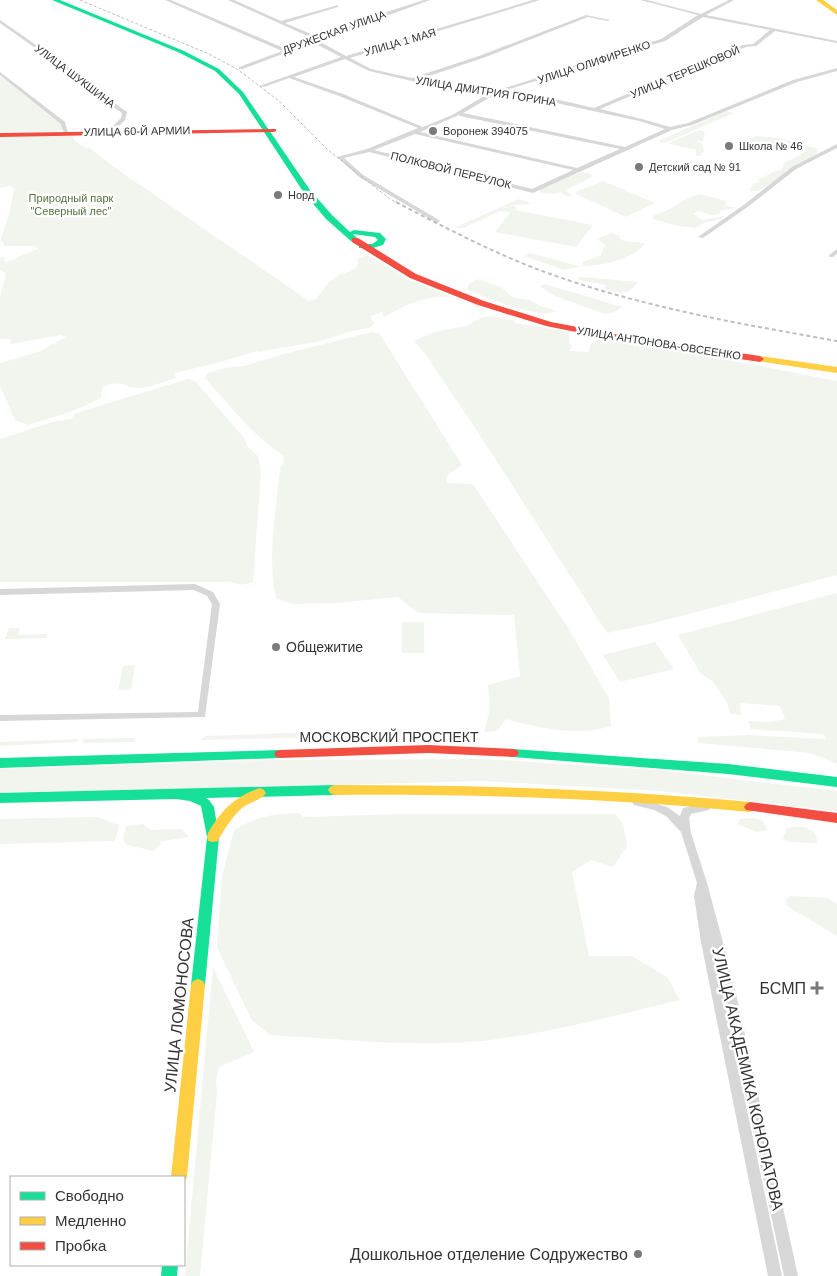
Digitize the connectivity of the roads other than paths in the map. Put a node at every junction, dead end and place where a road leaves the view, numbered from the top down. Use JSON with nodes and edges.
{"nodes":[{"id":1,"x":56,"y":0,"type":"edge"},
{"id":2,"x":60,"y":0,"type":"edge"},
{"id":3,"x":64,"y":0,"type":"edge"},
{"id":4,"x":167,"y":0,"type":"edge"},
{"id":5,"x":240,"y":0,"type":"edge"},
{"id":6,"x":428,"y":0,"type":"edge"},
{"id":7,"x":538,"y":0,"type":"edge"},
{"id":8,"x":642,"y":0,"type":"edge"},
{"id":9,"x":732,"y":0,"type":"edge"},
{"id":10,"x":819,"y":0,"type":"edge"},
{"id":11,"x":231,"y":1,"type":"edge"},
{"id":12,"x":336,"y":6,"type":"dead end"},
{"id":13,"x":837,"y":14,"type":"edge"},
{"id":14,"x":702,"y":15,"type":"junction"},
{"id":15,"x":608,"y":20,"type":"dead end"},
{"id":16,"x":0,"y":21,"type":"edge"},
{"id":17,"x":280,"y":23,"type":"junction"},
{"id":18,"x":773,"y":30,"type":"junction"},
{"id":19,"x":318,"y":39,"type":"junction"},
{"id":20,"x":835,"y":41,"type":"edge"},
{"id":21,"x":284,"y":50,"type":"junction"},
{"id":22,"x":344,"y":58,"type":"junction"},
{"id":23,"x":241,"y":68,"type":"dead end"},
{"id":24,"x":837,"y":70,"type":"edge"},
{"id":25,"x":0,"y":73,"type":"edge"},
{"id":26,"x":226,"y":75,"type":"junction"},
{"id":27,"x":290,"y":77,"type":"junction"},
{"id":28,"x":412,"y":80,"type":"junction"},
{"id":29,"x":262,"y":86,"type":"dead end"},
{"id":30,"x":495,"y":92,"type":"junction"},
{"id":31,"x":593,"y":110,"type":"junction"},
{"id":32,"x":460,"y":114,"type":"junction"},
{"id":33,"x":424,"y":129,"type":"junction"},
{"id":34,"x":670,"y":129,"type":"junction"},
{"id":35,"x":271,"y":130,"type":"junction"},
{"id":36,"x":66,"y":132,"type":"junction"},
{"id":37,"x":110,"y":132,"type":"junction"},
{"id":38,"x":415,"y":132,"type":"junction"},
{"id":39,"x":0,"y":135,"type":"edge"},
{"id":40,"x":837,"y":146,"type":"edge"},
{"id":41,"x":625,"y":149,"type":"junction"},
{"id":42,"x":369,"y":150,"type":"junction"},
{"id":43,"x":340,"y":157,"type":"joint"},
{"id":44,"x":578,"y":170,"type":"junction"},
{"id":45,"x":533,"y":192,"type":"joint"},
{"id":46,"x":437,"y":222,"type":"dead end"},
{"id":47,"x":701,"y":237,"type":"dead end"},
{"id":48,"x":368,"y":246,"type":"junction"},
{"id":49,"x":837,"y":250,"type":"edge"},
{"id":50,"x":830,"y":256,"type":"dead end"},
{"id":51,"x":837,"y":365,"type":"edge"},
{"id":52,"x":837,"y":370,"type":"edge"},
{"id":53,"x":0,"y":592,"type":"edge"},
{"id":54,"x":202,"y":715,"type":"joint"},
{"id":55,"x":0,"y":718,"type":"edge"},
{"id":56,"x":0,"y":762,"type":"edge"},
{"id":57,"x":837,"y":782,"type":"edge"},
{"id":58,"x":273,"y":790,"type":"junction"},
{"id":59,"x":162,"y":793,"type":"junction"},
{"id":60,"x":596,"y":795,"type":"junction"},
{"id":61,"x":0,"y":798,"type":"edge"},
{"id":62,"x":731,"y":804,"type":"junction"},
{"id":63,"x":837,"y":818,"type":"edge"},
{"id":64,"x":686,"y":833,"type":"junction"},
{"id":65,"x":213,"y":836,"type":"junction"},
{"id":66,"x":702,"y":883,"type":"junction"},
{"id":67,"x":179,"y":1176,"type":"edge"},
{"id":68,"x":775,"y":1276,"type":"edge"},
{"id":69,"x":791,"y":1276,"type":"edge"}],
"edges":[{"from":1,"to":2,"type":"main road"},
{"from":1,"to":26,"type":"main road","name":"УЛИЦА АНТОНОВА-ОВСЕЕНКО"},
{"from":3,"to":26,"type":"main road","name":"УЛИЦА АНТОНОВА-ОВСЕЕНКО"},
{"from":4,"to":21,"type":"street"},
{"from":5,"to":11,"type":"street"},
{"from":6,"to":19,"type":"street","name":"ДРУЖЕСКАЯ УЛИЦА"},
{"from":7,"to":22,"type":"street","name":"УЛИЦА 1 МАЯ"},
{"from":8,"to":14,"type":"street"},
{"from":9,"to":14,"type":"street","name":"УЛИЦА ОЛИФИРЕНКО"},
{"from":10,"to":13,"type":"main road"},
{"from":11,"to":17,"type":"street","name":"УЛИЦА ДМИТРИЯ ГОРИНА"},
{"from":12,"to":17,"type":"street","name":"ДРУЖЕСКАЯ УЛИЦА"},
{"from":14,"to":18,"type":"street"},
{"from":14,"to":30,"type":"street","name":"УЛИЦА ОЛИФИРЕНКО"},
{"from":15,"to":28,"type":"street"},
{"from":16,"to":37,"type":"street","name":"УЛИЦА ШУКШИНА"},
{"from":17,"to":19,"type":"street","name":"УЛИЦА ДМИТРИЯ ГОРИНА"},
{"from":18,"to":20,"type":"street"},
{"from":18,"to":31,"type":"street","name":"УЛИЦА ТЕРЕШКОВОЙ"},
{"from":19,"to":21,"type":"street","name":"ДРУЖЕСКАЯ УЛИЦА"},
{"from":19,"to":22,"type":"street","name":"УЛИЦА ДМИТРИЯ ГОРИНА"},
{"from":21,"to":23,"type":"street","name":"ДРУЖЕСКАЯ УЛИЦА"},
{"from":22,"to":27,"type":"street","name":"УЛИЦА 1 МАЯ"},
{"from":22,"to":28,"type":"street","name":"УЛИЦА ДМИТРИЯ ГОРИНА"},
{"from":24,"to":34,"type":"street","name":"УЛИЦА ДМИТРИЯ ГОРИНА"},
{"from":25,"to":36,"type":"street"},
{"from":26,"to":35,"type":"main road","name":"УЛИЦА АНТОНОВА-ОВСЕЕНКО"},
{"from":27,"to":29,"type":"street","name":"УЛИЦА 1 МАЯ"},
{"from":27,"to":33,"type":"street"},
{"from":28,"to":30,"type":"street","name":"УЛИЦА ДМИТРИЯ ГОРИНА"},
{"from":30,"to":31,"type":"street","name":"УЛИЦА ДМИТРИЯ ГОРИНА"},
{"from":30,"to":32,"type":"street","name":"УЛИЦА ОЛИФИРЕНКО"},
{"from":31,"to":34,"type":"street","name":"УЛИЦА ДМИТРИЯ ГОРИНА"},
{"from":32,"to":33,"type":"street","name":"УЛИЦА ОЛИФИРЕНКО"},
{"from":32,"to":41,"type":"street"},
{"from":33,"to":38,"type":"street","name":"УЛИЦА ОЛИФИРЕНКО"},
{"from":34,"to":41,"type":"street"},
{"from":35,"to":37,"type":"main road","name":"УЛИЦА 60-Й АРМИИ"},
{"from":35,"to":48,"type":"main road","name":"УЛИЦА АНТОНОВА-ОВСЕЕНКО"},
{"from":35,"to":48,"type":"main road","name":"УЛИЦА АНТОНОВА-ОВСЕЕНКО"},
{"from":36,"to":37,"type":"main road","name":"УЛИЦА 60-Й АРМИИ"},
{"from":36,"to":39,"type":"main road","name":"УЛИЦА 60-Й АРМИИ"},
{"from":38,"to":42,"type":"street","name":"УЛИЦА ОЛИФИРЕНКО"},
{"from":38,"to":44,"type":"street"},
{"from":40,"to":47,"type":"street"},
{"from":41,"to":44,"type":"street"},
{"from":42,"to":43,"type":"street","name":"УЛИЦА ОЛИФИРЕНКО"},
{"from":42,"to":45,"type":"street","name":"ПОЛКОВОЙ ПЕРЕУЛОК"},
{"from":43,"to":46,"type":"street"},
{"from":44,"to":45,"type":"street"},
{"from":48,"to":51,"type":"main road","name":"УЛИЦА АНТОНОВА-ОВСЕЕНКО"},
{"from":48,"to":52,"type":"main road","name":"УЛИЦА АНТОНОВА-ОВСЕЕНКО"},
{"from":49,"to":50,"type":"street"},
{"from":53,"to":54,"type":"street"},
{"from":54,"to":55,"type":"street"},
{"from":56,"to":57,"type":"main road","name":"МОСКОВСКИЙ ПРОСПЕКТ"},
{"from":58,"to":59,"type":"main road"},
{"from":58,"to":60,"type":"main road"},
{"from":58,"to":65,"type":"main road","name":"УЛИЦА ЛОМОНОСОВА"},
{"from":59,"to":61,"type":"main road"},
{"from":59,"to":65,"type":"main road","name":"УЛИЦА ЛОМОНОСОВА"},
{"from":60,"to":62,"type":"main road"},
{"from":60,"to":64,"type":"street"},
{"from":62,"to":63,"type":"main road"},
{"from":62,"to":64,"type":"street"},
{"from":64,"to":66,"type":"street","name":"УЛИЦА АКАДЕМИКА КОНОПАТОВА"},
{"from":65,"to":67,"type":"main road","name":"УЛИЦА ЛОМОНОСОВА"},
{"from":66,"to":68,"type":"street","name":"УЛИЦА АКАДЕМИКА КОНОПАТОВА"},
{"from":66,"to":69,"type":"street","name":"УЛИЦА АКАДЕМИКА КОНОПАТОВА"}]}
